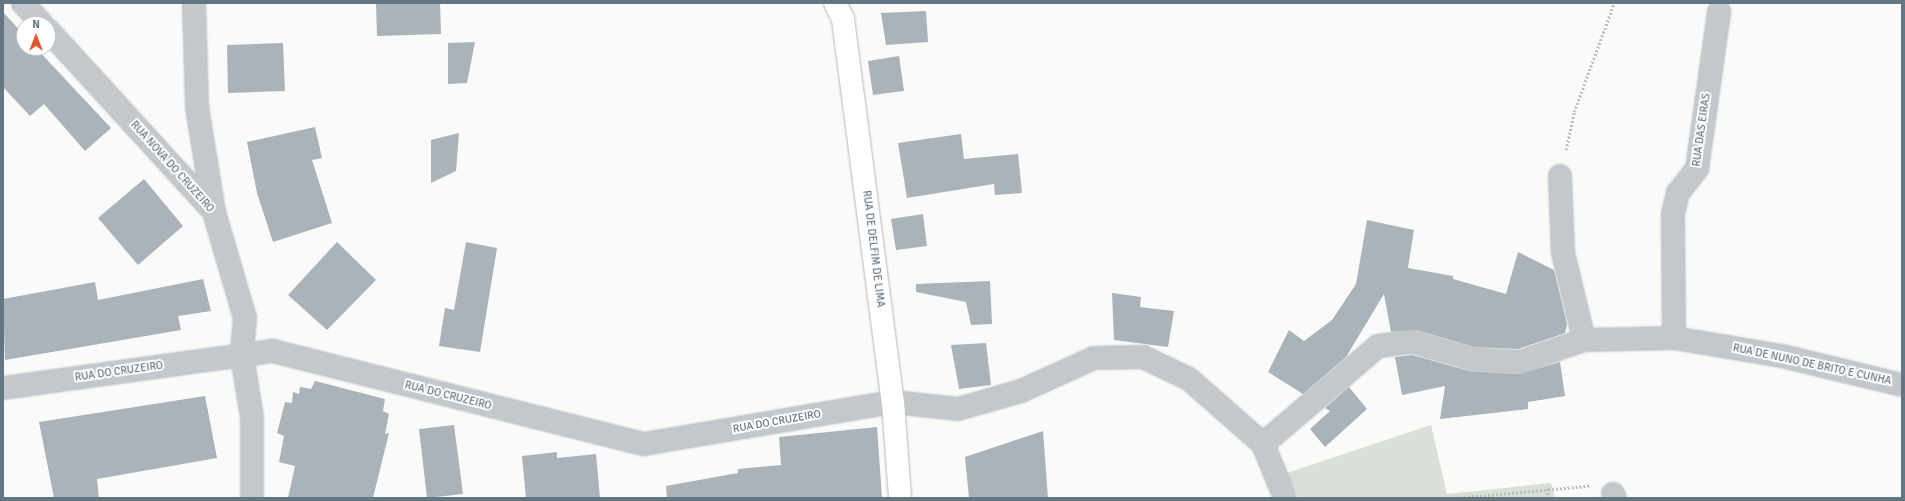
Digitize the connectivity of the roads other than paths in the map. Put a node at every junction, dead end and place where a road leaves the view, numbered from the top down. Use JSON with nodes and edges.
{"nodes":[{"id":1,"x":23,"y":3,"type":"edge"},
{"id":2,"x":194,"y":3,"type":"edge"},
{"id":3,"x":835,"y":3,"type":"edge"},
{"id":4,"x":1719,"y":12,"type":"dead end"},
{"id":5,"x":35,"y":16,"type":"edge"},
{"id":6,"x":56,"y":39,"type":"edge"},
{"id":7,"x":1560,"y":176,"type":"road end"},
{"id":8,"x":214,"y":212,"type":"junction"},
{"id":9,"x":1674,"y":338,"type":"junction"},
{"id":10,"x":1584,"y":340,"type":"junction"},
{"id":11,"x":242,"y":356,"type":"junction"},
{"id":12,"x":1902,"y":385,"type":"edge"},
{"id":13,"x":3,"y":388,"type":"edge"},
{"id":14,"x":893,"y":402,"type":"junction"},
{"id":15,"x":1263,"y":444,"type":"junction"},
{"id":16,"x":252,"y":498,"type":"edge"},
{"id":17,"x":900,"y":498,"type":"edge"},
{"id":18,"x":1285,"y":498,"type":"edge"}],
"edges":[{"from":1,"to":5,"type":"street"},
{"from":2,"to":8,"type":"street"},
{"from":3,"to":14,"type":"main road","name":"RUA DE DELFIM DE LIMA"},
{"from":4,"to":9,"type":"street","name":"RUA DAS EIRAS"},
{"from":6,"to":8,"type":"street","name":"RUA NOVA DO CRUZEIRO"},
{"from":7,"to":10,"type":"street"},
{"from":8,"to":11,"type":"street","name":"RUA NOVA DO CRUZEIRO"},
{"from":9,"to":10,"type":"street","name":"RUA DE NUNO DE BRITO E CUNHA"},
{"from":9,"to":12,"type":"street","name":"RUA DE NUNO DE BRITO E CUNHA"},
{"from":10,"to":15,"type":"street","name":"RUA DE NUNO DE BRITO E CUNHA"},
{"from":11,"to":13,"type":"street","name":"RUA DO CRUZEIRO"},
{"from":11,"to":14,"type":"street","name":"RUA DO CRUZEIRO"},
{"from":11,"to":16,"type":"street","name":"RUA NOVA DO CRUZEIRO"},
{"from":14,"to":15,"type":"street"},
{"from":14,"to":17,"type":"main road","name":"RUA DE DELFIM DE LIMA"},
{"from":15,"to":18,"type":"street"}]}
